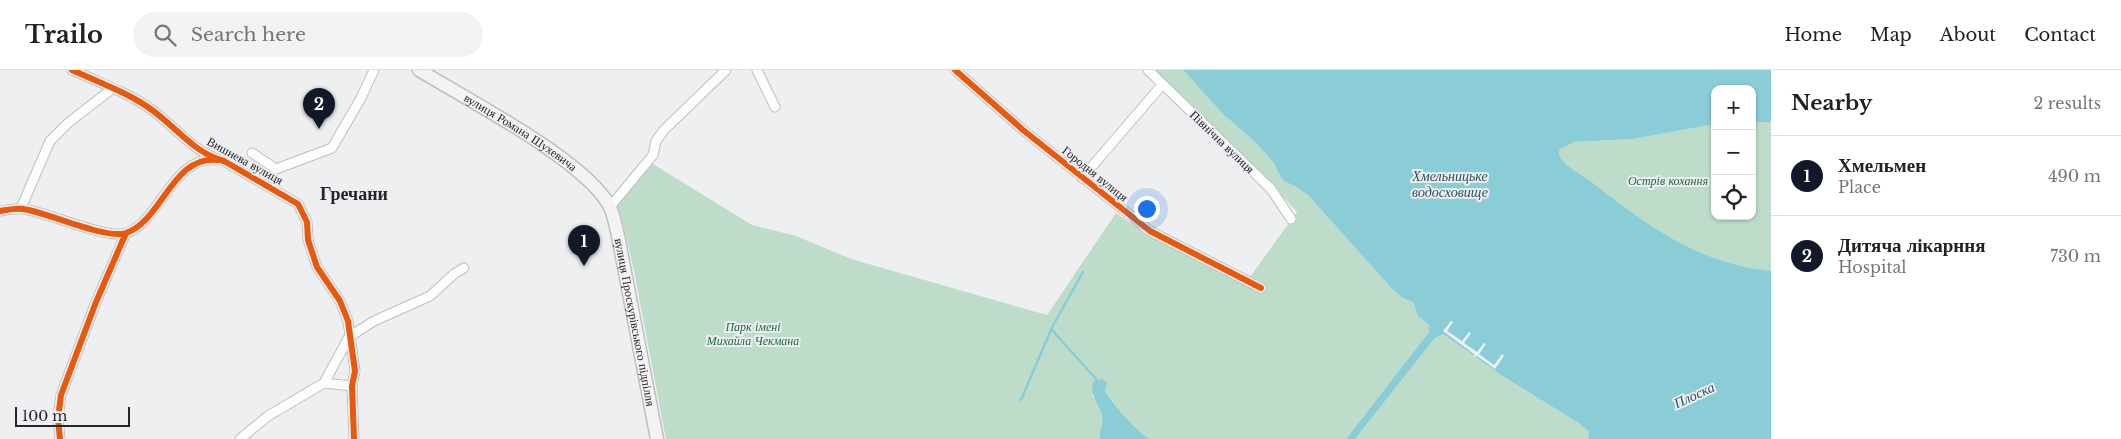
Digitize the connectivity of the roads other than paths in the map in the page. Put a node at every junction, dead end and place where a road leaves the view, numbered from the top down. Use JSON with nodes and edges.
{"nodes":[{"id":1,"x":72,"y":70,"type":"edge"},
{"id":2,"x":374,"y":70,"type":"edge"},
{"id":3,"x":419,"y":70,"type":"edge"},
{"id":4,"x":726,"y":70,"type":"edge"},
{"id":5,"x":757,"y":70,"type":"edge"},
{"id":6,"x":955,"y":70,"type":"edge"},
{"id":7,"x":1148,"y":70,"type":"edge"},
{"id":8,"x":1162,"y":85,"type":"junction"},
{"id":9,"x":112,"y":89,"type":"junction"},
{"id":10,"x":775,"y":107,"type":"dead end"},
{"id":11,"x":252,"y":153,"type":"dead end"},
{"id":12,"x":224,"y":161,"type":"junction"},
{"id":13,"x":1082,"y":178,"type":"junction"},
{"id":14,"x":610,"y":207,"type":"junction"},
{"id":15,"x":21,"y":208,"type":"junction"},
{"id":16,"x":0,"y":211,"type":"edge"},
{"id":17,"x":1291,"y":219,"type":"dead end"},
{"id":18,"x":126,"y":233,"type":"junction"},
{"id":19,"x":464,"y":268,"type":"dead end"},
{"id":20,"x":1261,"y":288,"type":"dead end"},
{"id":21,"x":349,"y":337,"type":"junction"},
{"id":22,"x":324,"y":382,"type":"junction"},
{"id":23,"x":352,"y":386,"type":"junction"},
{"id":24,"x":60,"y":439,"type":"edge"},
{"id":25,"x":240,"y":439,"type":"edge"},
{"id":26,"x":354,"y":439,"type":"edge"},
{"id":27,"x":657,"y":439,"type":"edge"}],
"edges":[{"from":1,"to":9,"type":"street","name":"Вишнева вулиця"},
{"from":2,"to":11,"type":"street"},
{"from":3,"to":14,"type":"main road","name":"вулиця Романа Шухевича"},
{"from":4,"to":14,"type":"street"},
{"from":5,"to":10,"type":"street"},
{"from":6,"to":13,"type":"street","name":"Городня вулиця"},
{"from":7,"to":8,"type":"street","name":"Північна вулиця"},
{"from":8,"to":13,"type":"street"},
{"from":8,"to":17,"type":"street","name":"Північна вулиця"},
{"from":9,"to":12,"type":"street","name":"Вишнева вулиця"},
{"from":9,"to":15,"type":"street"},
{"from":12,"to":18,"type":"street"},
{"from":12,"to":21,"type":"street","name":"Вишнева вулиця"},
{"from":13,"to":20,"type":"street","name":"Городня вулиця"},
{"from":14,"to":27,"type":"main road","name":"вулиця Проскурівського підпілля"},
{"from":15,"to":16,"type":"street"},
{"from":15,"to":18,"type":"street"},
{"from":18,"to":24,"type":"street"},
{"from":19,"to":21,"type":"street"},
{"from":21,"to":22,"type":"street"},
{"from":21,"to":23,"type":"street","name":"Вишнева вулиця"},
{"from":22,"to":23,"type":"street"},
{"from":22,"to":25,"type":"street"},
{"from":23,"to":26,"type":"street","name":"Вишнева вулиця"}]}
